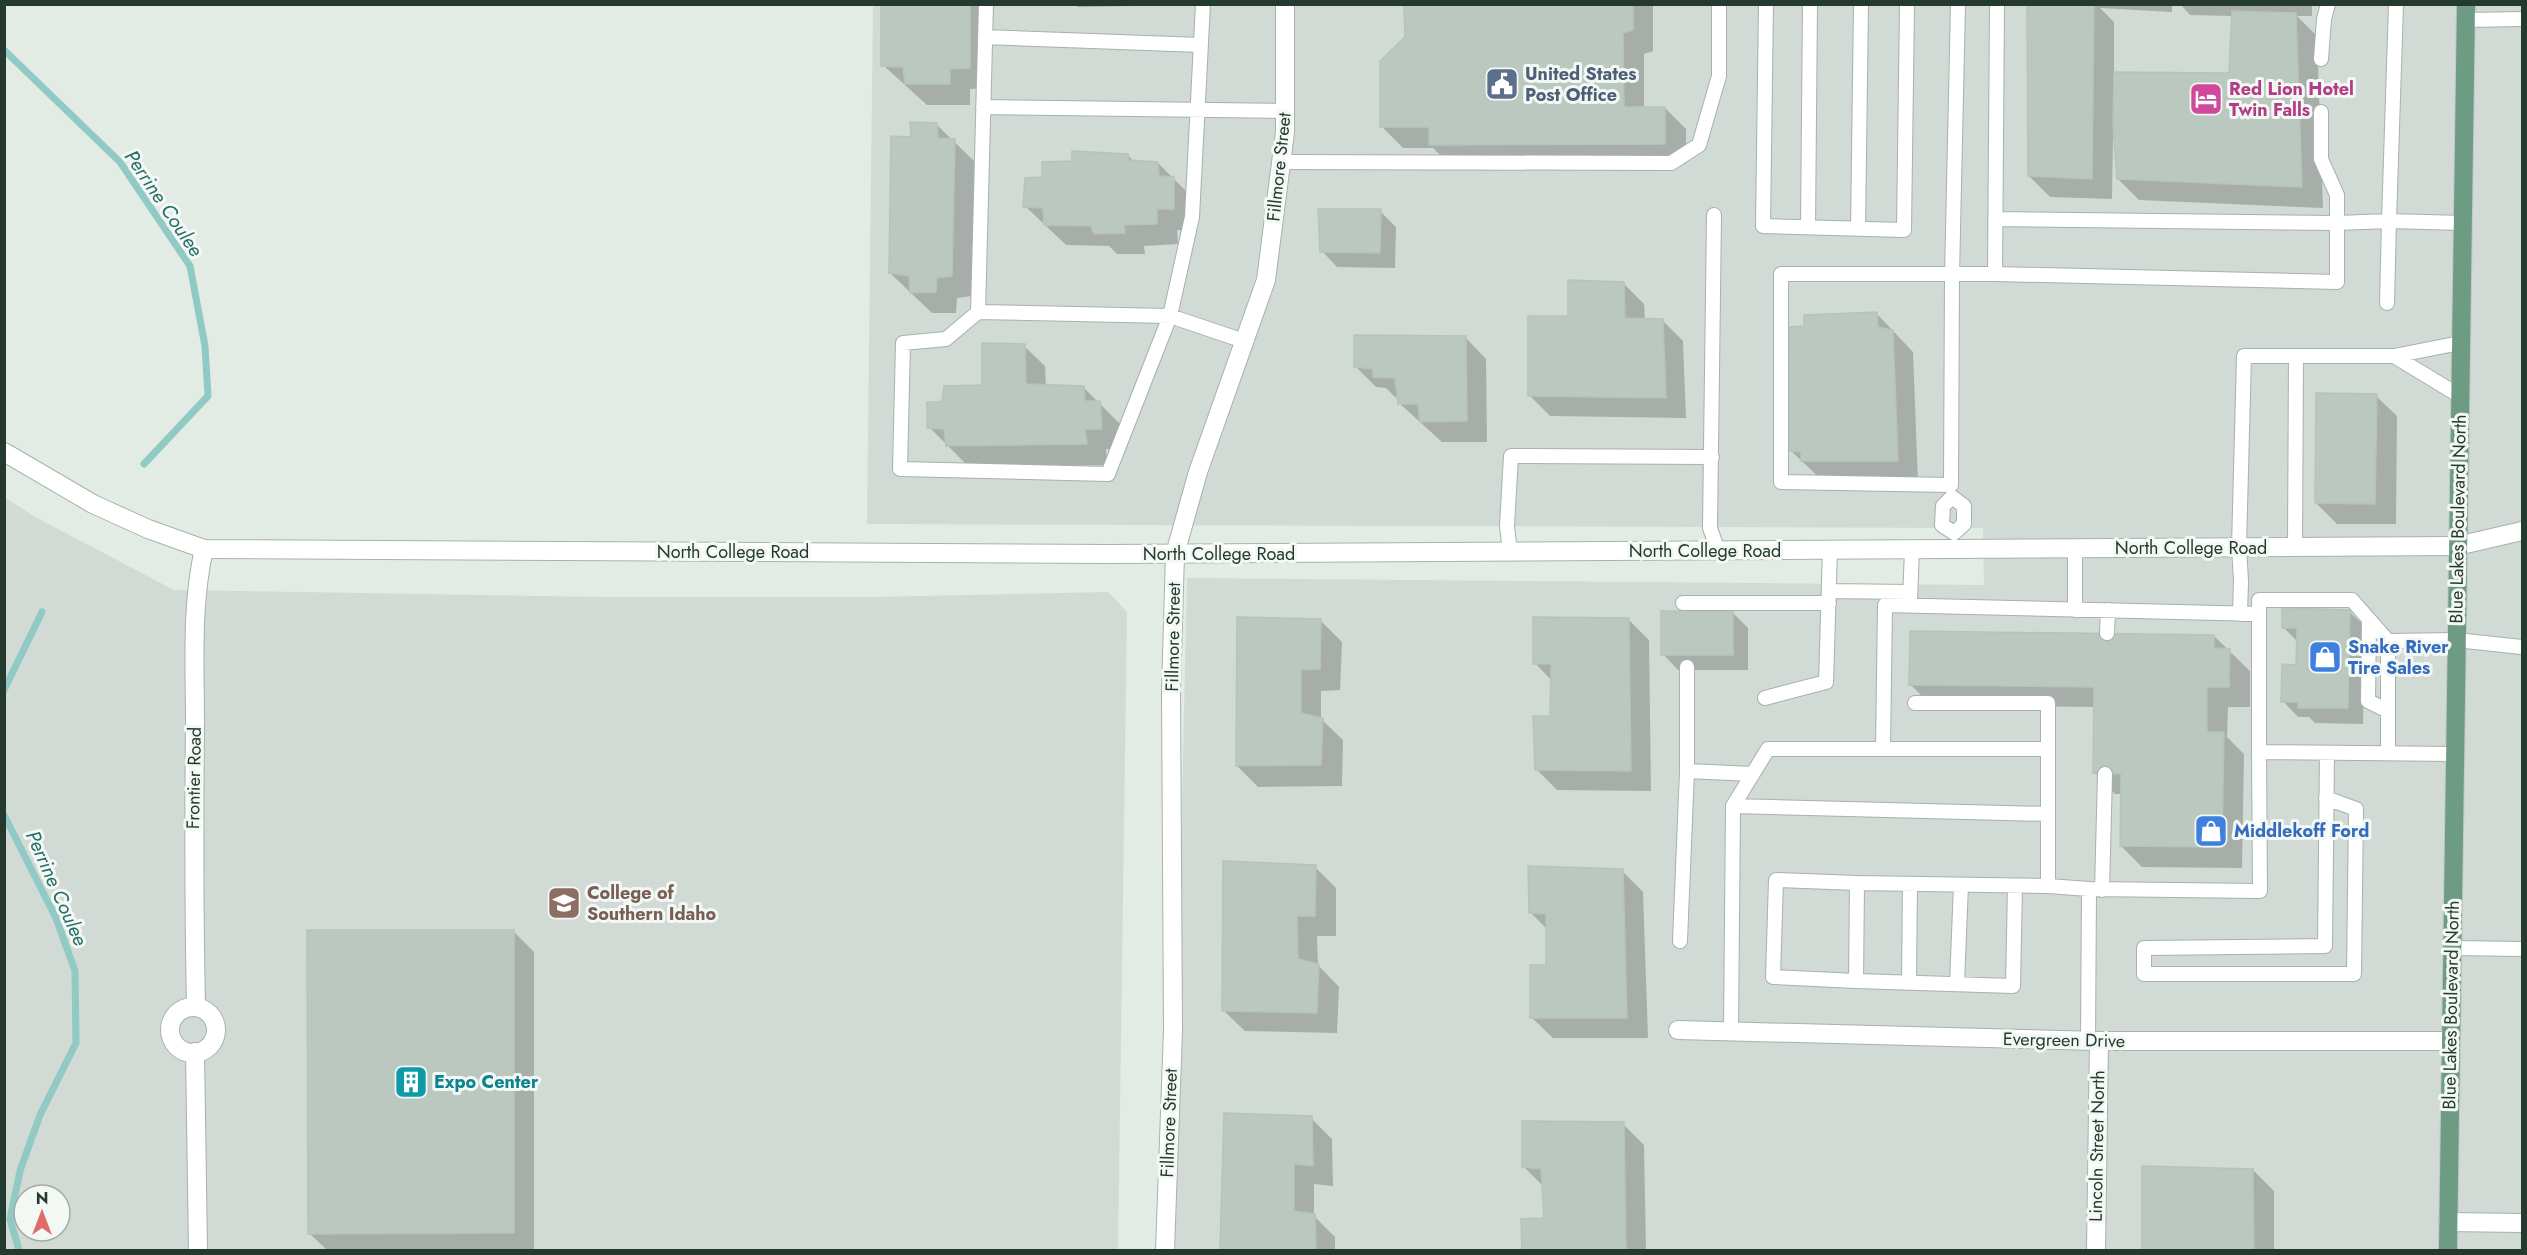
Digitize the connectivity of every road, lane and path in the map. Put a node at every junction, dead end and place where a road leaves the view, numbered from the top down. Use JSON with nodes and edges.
{"nodes":[{"id":1,"x":986,"y":4,"type":"edge"},
{"id":2,"x":1203,"y":4,"type":"edge"},
{"id":3,"x":1285,"y":4,"type":"edge"},
{"id":4,"x":1719,"y":4,"type":"edge"},
{"id":5,"x":1766,"y":4,"type":"edge"},
{"id":6,"x":1810,"y":4,"type":"edge"},
{"id":7,"x":1861,"y":4,"type":"edge"},
{"id":8,"x":1907,"y":4,"type":"edge"},
{"id":9,"x":1958,"y":4,"type":"edge"},
{"id":10,"x":1997,"y":4,"type":"edge"},
{"id":11,"x":2328,"y":4,"type":"edge"},
{"id":12,"x":2396,"y":4,"type":"edge"},
{"id":13,"x":2466,"y":12,"type":"edge"},
{"id":14,"x":2523,"y":19,"type":"edge"},
{"id":15,"x":985,"y":37,"type":"junction"},
{"id":16,"x":1201,"y":45,"type":"junction"},
{"id":17,"x":2321,"y":59,"type":"dead end"},
{"id":18,"x":983,"y":107,"type":"junction"},
{"id":19,"x":1199,"y":110,"type":"junction"},
{"id":20,"x":1285,"y":111,"type":"junction"},
{"id":21,"x":2321,"y":112,"type":"dead end"},
{"id":22,"x":1281,"y":162,"type":"junction"},
{"id":23,"x":1714,"y":215,"type":"dead end"},
{"id":24,"x":1995,"y":219,"type":"junction"},
{"id":25,"x":2389,"y":221,"type":"junction"},
{"id":26,"x":2337,"y":223,"type":"junction"},
{"id":27,"x":2463,"y":224,"type":"junction"},
{"id":28,"x":1808,"y":227,"type":"junction"},
{"id":29,"x":1858,"y":229,"type":"junction"},
{"id":30,"x":1995,"y":274,"type":"junction"},
{"id":31,"x":1952,"y":276,"type":"junction"},
{"id":32,"x":2387,"y":303,"type":"dead end"},
{"id":33,"x":978,"y":312,"type":"junction"},
{"id":34,"x":1170,"y":316,"type":"junction"},
{"id":35,"x":1244,"y":341,"type":"junction"},
{"id":36,"x":2460,"y":343,"type":"junction"},
{"id":37,"x":2296,"y":356,"type":"junction"},
{"id":38,"x":2394,"y":356,"type":"junction"},
{"id":39,"x":2460,"y":396,"type":"junction"},
{"id":40,"x":4,"y":452,"type":"edge"},
{"id":41,"x":1712,"y":457,"type":"junction"},
{"id":42,"x":1952,"y":491,"type":"junction"},
{"id":43,"x":2523,"y":531,"type":"edge"},
{"id":44,"x":1954,"y":541,"type":"junction"},
{"id":45,"x":2457,"y":546,"type":"junction"},
{"id":46,"x":2239,"y":547,"type":"junction"},
{"id":47,"x":2295,"y":547,"type":"junction"},
{"id":48,"x":204,"y":549,"type":"junction"},
{"id":49,"x":1912,"y":549,"type":"junction"},
{"id":50,"x":2075,"y":549,"type":"junction"},
{"id":51,"x":1830,"y":550,"type":"junction"},
{"id":52,"x":1718,"y":551,"type":"junction"},
{"id":53,"x":1510,"y":552,"type":"junction"},
{"id":54,"x":1175,"y":554,"type":"junction"},
{"id":55,"x":1830,"y":597,"type":"junction"},
{"id":56,"x":1910,"y":599,"type":"junction"},
{"id":57,"x":1683,"y":603,"type":"dead end"},
{"id":58,"x":2075,"y":610,"type":"junction"},
{"id":59,"x":2108,"y":610,"type":"junction"},
{"id":60,"x":2240,"y":614,"type":"junction"},
{"id":61,"x":2259,"y":614,"type":"junction"},
{"id":62,"x":2369,"y":620,"type":"junction"},
{"id":63,"x":2108,"y":633,"type":"dead end"},
{"id":64,"x":2456,"y":640,"type":"junction"},
{"id":65,"x":2388,"y":641,"type":"junction"},
{"id":66,"x":2523,"y":647,"type":"edge"},
{"id":67,"x":1687,"y":667,"type":"dead end"},
{"id":68,"x":1765,"y":698,"type":"dead end"},
{"id":69,"x":1915,"y":703,"type":"dead end"},
{"id":70,"x":2388,"y":711,"type":"junction"},
{"id":71,"x":1883,"y":749,"type":"junction"},
{"id":72,"x":2048,"y":749,"type":"junction"},
{"id":73,"x":2259,"y":752,"type":"junction"},
{"id":74,"x":2326,"y":753,"type":"junction"},
{"id":75,"x":2388,"y":753,"type":"junction"},
{"id":76,"x":2454,"y":754,"type":"junction"},
{"id":77,"x":1687,"y":771,"type":"junction"},
{"id":78,"x":1753,"y":774,"type":"junction"},
{"id":79,"x":2105,"y":774,"type":"dead end"},
{"id":80,"x":2326,"y":798,"type":"junction"},
{"id":81,"x":1733,"y":806,"type":"junction"},
{"id":82,"x":2048,"y":814,"type":"junction"},
{"id":83,"x":1857,"y":883,"type":"junction"},
{"id":84,"x":1910,"y":884,"type":"junction"},
{"id":85,"x":1961,"y":885,"type":"junction"},
{"id":86,"x":2015,"y":886,"type":"junction"},
{"id":87,"x":2048,"y":886,"type":"junction"},
{"id":88,"x":2095,"y":889,"type":"junction"},
{"id":89,"x":1680,"y":941,"type":"dead end"},
{"id":90,"x":2452,"y":948,"type":"junction"},
{"id":91,"x":2523,"y":949,"type":"edge"},
{"id":92,"x":1856,"y":981,"type":"junction"},
{"id":93,"x":1909,"y":982,"type":"junction"},
{"id":94,"x":1958,"y":983,"type":"junction"},
{"id":95,"x":196,"y":1007,"type":"junction"},
{"id":96,"x":1678,"y":1030,"type":"dead end"},
{"id":97,"x":1731,"y":1032,"type":"junction"},
{"id":98,"x":2093,"y":1041,"type":"junction"},
{"id":99,"x":2450,"y":1041,"type":"junction"},
{"id":100,"x":195,"y":1052,"type":"junction"},
{"id":101,"x":2448,"y":1222,"type":"junction"},
{"id":102,"x":2523,"y":1223,"type":"edge"},
{"id":103,"x":198,"y":1251,"type":"edge"},
{"id":104,"x":1165,"y":1251,"type":"edge"},
{"id":105,"x":2096,"y":1251,"type":"edge"},
{"id":106,"x":2448,"y":1251,"type":"edge"}],
"edges":[{"from":1,"to":15,"type":"lane"},
{"from":2,"to":16,"type":"lane"},
{"from":3,"to":20,"type":"street","name":"Fillmore Street"},
{"from":4,"to":22,"type":"lane"},
{"from":5,"to":28,"type":"lane"},
{"from":6,"to":28,"type":"lane"},
{"from":7,"to":29,"type":"lane"},
{"from":8,"to":29,"type":"lane"},
{"from":9,"to":31,"type":"lane"},
{"from":10,"to":24,"type":"lane"},
{"from":11,"to":17,"type":"lane"},
{"from":12,"to":25,"type":"lane"},
{"from":13,"to":14,"type":"lane"},
{"from":13,"to":27,"type":"main road","name":"Blue Lakes Boulevard North"},
{"from":15,"to":16,"type":"lane"},
{"from":15,"to":18,"type":"lane"},
{"from":16,"to":19,"type":"lane"},
{"from":18,"to":19,"type":"lane"},
{"from":18,"to":33,"type":"lane"},
{"from":19,"to":20,"type":"lane"},
{"from":19,"to":34,"type":"lane"},
{"from":20,"to":22,"type":"street","name":"Fillmore Street"},
{"from":21,"to":26,"type":"lane"},
{"from":22,"to":35,"type":"street","name":"Fillmore Street"},
{"from":23,"to":41,"type":"lane"},
{"from":24,"to":26,"type":"lane"},
{"from":24,"to":30,"type":"lane"},
{"from":25,"to":26,"type":"lane"},
{"from":25,"to":27,"type":"lane"},
{"from":25,"to":32,"type":"lane"},
{"from":26,"to":30,"type":"lane"},
{"from":27,"to":36,"type":"main road","name":"Blue Lakes Boulevard North"},
{"from":28,"to":29,"type":"lane"},
{"from":30,"to":31,"type":"lane"},
{"from":31,"to":42,"type":"lane"},
{"from":31,"to":42,"type":"lane"},
{"from":33,"to":34,"type":"lane"},
{"from":33,"to":34,"type":"lane"},
{"from":34,"to":35,"type":"lane"},
{"from":35,"to":54,"type":"street","name":"Fillmore Street"},
{"from":36,"to":38,"type":"lane"},
{"from":36,"to":39,"type":"main road","name":"Blue Lakes Boulevard North"},
{"from":37,"to":38,"type":"lane"},
{"from":37,"to":46,"type":"lane"},
{"from":37,"to":47,"type":"lane"},
{"from":38,"to":39,"type":"lane"},
{"from":39,"to":45,"type":"main road","name":"Blue Lakes Boulevard North"},
{"from":40,"to":48,"type":"street","name":"North College Road"},
{"from":41,"to":52,"type":"lane"},
{"from":41,"to":53,"type":"lane"},
{"from":42,"to":44,"type":"lane"},
{"from":42,"to":44,"type":"lane"},
{"from":43,"to":45,"type":"street","name":"North College Road"},
{"from":44,"to":49,"type":"street","name":"North College Road"},
{"from":44,"to":50,"type":"street","name":"North College Road"},
{"from":45,"to":47,"type":"street","name":"North College Road"},
{"from":45,"to":64,"type":"main road","name":"Blue Lakes Boulevard North"},
{"from":46,"to":47,"type":"street","name":"North College Road"},
{"from":46,"to":50,"type":"street","name":"North College Road"},
{"from":46,"to":60,"type":"lane"},
{"from":48,"to":54,"type":"street","name":"North College Road"},
{"from":48,"to":95,"type":"street","name":"Frontier Road"},
{"from":49,"to":51,"type":"street","name":"North College Road"},
{"from":49,"to":56,"type":"lane"},
{"from":50,"to":58,"type":"lane"},
{"from":51,"to":52,"type":"street","name":"North College Road"},
{"from":51,"to":55,"type":"lane"},
{"from":52,"to":53,"type":"street","name":"North College Road"},
{"from":53,"to":54,"type":"street","name":"North College Road"},
{"from":54,"to":104,"type":"street","name":"Fillmore Street"},
{"from":55,"to":56,"type":"lane"},
{"from":55,"to":57,"type":"lane"},
{"from":55,"to":68,"type":"lane"},
{"from":56,"to":58,"type":"lane"},
{"from":56,"to":71,"type":"lane"},
{"from":58,"to":59,"type":"lane"},
{"from":59,"to":60,"type":"lane"},
{"from":59,"to":63,"type":"lane"},
{"from":60,"to":61,"type":"lane"},
{"from":61,"to":62,"type":"lane"},
{"from":61,"to":73,"type":"lane"},
{"from":62,"to":65,"type":"lane"},
{"from":62,"to":70,"type":"lane"},
{"from":64,"to":65,"type":"lane"},
{"from":64,"to":66,"type":"lane"},
{"from":64,"to":76,"type":"main road","name":"Blue Lakes Boulevard North"},
{"from":65,"to":70,"type":"lane"},
{"from":67,"to":77,"type":"lane"},
{"from":69,"to":72,"type":"lane"},
{"from":70,"to":75,"type":"lane"},
{"from":71,"to":72,"type":"lane"},
{"from":71,"to":78,"type":"lane"},
{"from":72,"to":82,"type":"lane"},
{"from":73,"to":74,"type":"lane"},
{"from":73,"to":88,"type":"lane"},
{"from":74,"to":75,"type":"lane"},
{"from":74,"to":80,"type":"lane"},
{"from":75,"to":76,"type":"lane"},
{"from":76,"to":90,"type":"main road","name":"Blue Lakes Boulevard North"},
{"from":77,"to":78,"type":"lane"},
{"from":77,"to":89,"type":"lane"},
{"from":78,"to":81,"type":"lane"},
{"from":79,"to":88,"type":"lane"},
{"from":80,"to":80,"type":"lane"},
{"from":81,"to":82,"type":"lane"},
{"from":81,"to":97,"type":"lane"},
{"from":82,"to":87,"type":"lane"},
{"from":83,"to":84,"type":"lane"},
{"from":83,"to":92,"type":"lane"},
{"from":83,"to":92,"type":"lane"},
{"from":84,"to":85,"type":"lane"},
{"from":84,"to":93,"type":"lane"},
{"from":85,"to":86,"type":"lane"},
{"from":85,"to":94,"type":"lane"},
{"from":86,"to":87,"type":"lane"},
{"from":86,"to":94,"type":"lane"},
{"from":87,"to":88,"type":"lane"},
{"from":88,"to":98,"type":"lane"},
{"from":90,"to":91,"type":"lane"},
{"from":90,"to":99,"type":"main road","name":"Blue Lakes Boulevard North"},
{"from":92,"to":93,"type":"lane"},
{"from":93,"to":94,"type":"lane"},
{"from":95,"to":100,"type":"street"},
{"from":95,"to":100,"type":"street"},
{"from":96,"to":97,"type":"street","name":"Evergreen Drive"},
{"from":97,"to":98,"type":"street","name":"Evergreen Drive"},
{"from":98,"to":99,"type":"street","name":"Evergreen Drive"},
{"from":98,"to":105,"type":"street","name":"Lincoln Street North"},
{"from":99,"to":101,"type":"main road","name":"Blue Lakes Boulevard North"},
{"from":100,"to":103,"type":"street"},
{"from":101,"to":102,"type":"street"},
{"from":101,"to":106,"type":"main road","name":"Blue Lakes Boulevard North"}]}
